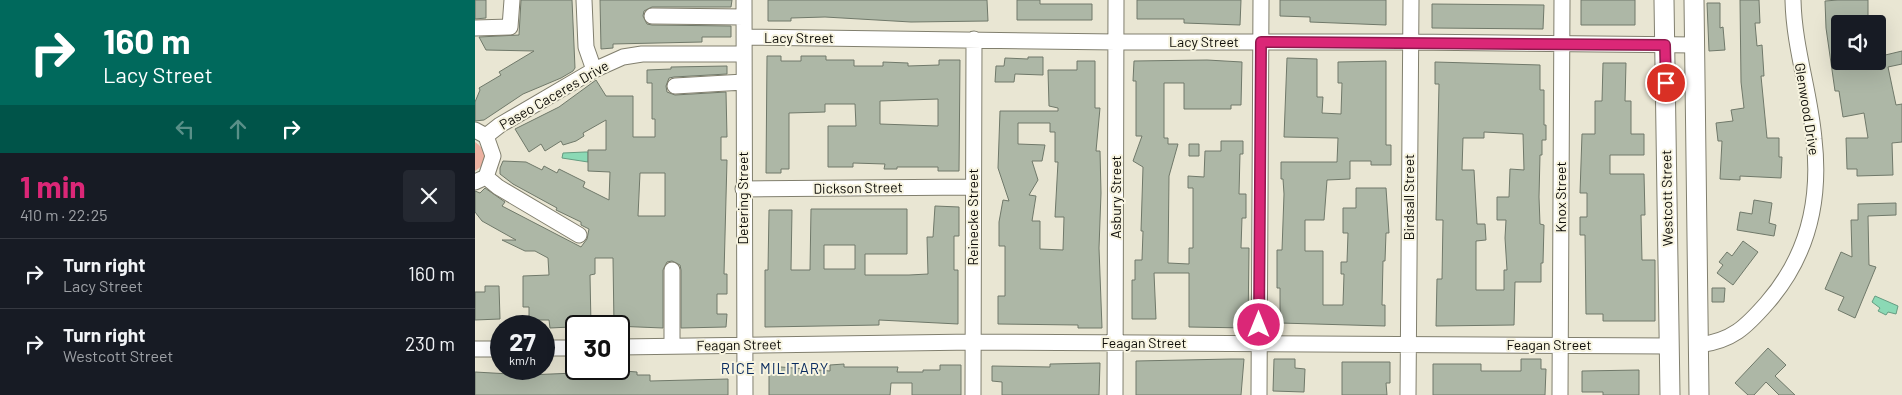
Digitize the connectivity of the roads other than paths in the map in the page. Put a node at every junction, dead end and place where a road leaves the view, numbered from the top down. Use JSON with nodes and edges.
{"nodes":[{"id":1,"x":512,"y":0,"type":"edge"},
{"id":2,"x":584,"y":0,"type":"edge"},
{"id":3,"x":744,"y":0,"type":"edge"},
{"id":4,"x":1116,"y":0,"type":"edge"},
{"id":5,"x":1261,"y":0,"type":"edge"},
{"id":6,"x":1411,"y":0,"type":"edge"},
{"id":7,"x":1562,"y":0,"type":"edge"},
{"id":8,"x":1665,"y":0,"type":"edge"},
{"id":9,"x":1694,"y":0,"type":"edge"},
{"id":10,"x":1793,"y":0,"type":"edge"},
{"id":11,"x":652,"y":16,"type":"dead end"},
{"id":12,"x":744,"y":17,"type":"junction"},
{"id":13,"x":475,"y":28,"type":"edge"},
{"id":14,"x":744,"y":37,"type":"junction"},
{"id":15,"x":974,"y":39,"type":"junction"},
{"id":16,"x":1116,"y":42,"type":"junction"},
{"id":17,"x":1261,"y":42,"type":"junction"},
{"id":18,"x":1410,"y":42,"type":"junction"},
{"id":19,"x":1562,"y":43,"type":"junction"},
{"id":20,"x":1665,"y":45,"type":"junction"},
{"id":21,"x":1695,"y":45,"type":"junction"},
{"id":22,"x":744,"y":54,"type":"junction"},
{"id":23,"x":594,"y":70,"type":"junction"},
{"id":24,"x":743,"y":82,"type":"junction"},
{"id":25,"x":675,"y":86,"type":"dead end"},
{"id":26,"x":481,"y":133,"type":"edge"},
{"id":27,"x":480,"y":179,"type":"edge"},
{"id":28,"x":973,"y":187,"type":"junction"},
{"id":29,"x":743,"y":189,"type":"junction"},
{"id":30,"x":579,"y":235,"type":"dead end"},
{"id":31,"x":672,"y":270,"type":"dead end"},
{"id":32,"x":973,"y":342,"type":"junction"},
{"id":33,"x":1115,"y":343,"type":"junction"},
{"id":34,"x":1259,"y":344,"type":"junction"},
{"id":35,"x":744,"y":345,"type":"junction"},
{"id":36,"x":1560,"y":345,"type":"junction"},
{"id":37,"x":1699,"y":345,"type":"junction"},
{"id":38,"x":672,"y":346,"type":"junction"},
{"id":39,"x":1408,"y":346,"type":"junction"},
{"id":40,"x":1669,"y":346,"type":"junction"},
{"id":41,"x":630,"y":347,"type":"edge"},
{"id":42,"x":475,"y":349,"type":"edge"},
{"id":43,"x":490,"y":349,"type":"edge"},
{"id":44,"x":745,"y":395,"type":"edge"},
{"id":45,"x":973,"y":395,"type":"edge"},
{"id":46,"x":1115,"y":395,"type":"edge"},
{"id":47,"x":1259,"y":395,"type":"edge"},
{"id":48,"x":1408,"y":395,"type":"edge"},
{"id":49,"x":1560,"y":395,"type":"edge"},
{"id":50,"x":1670,"y":395,"type":"edge"},
{"id":51,"x":1699,"y":395,"type":"edge"}],
"edges":[{"from":1,"to":13,"type":"street"},
{"from":2,"to":23,"type":"street"},
{"from":3,"to":12,"type":"street","name":"Detering Street"},
{"from":4,"to":16,"type":"street","name":"Asbury Street"},
{"from":5,"to":17,"type":"street"},
{"from":6,"to":18,"type":"street","name":"Birdsall Street"},
{"from":7,"to":19,"type":"street","name":"Knox Street"},
{"from":8,"to":20,"type":"main road","name":"Westcott Street"},
{"from":9,"to":21,"type":"main road"},
{"from":10,"to":37,"type":"street","name":"Glenwood Drive"},
{"from":11,"to":12,"type":"street"},
{"from":12,"to":14,"type":"street","name":"Detering Street"},
{"from":14,"to":15,"type":"street","name":"Lacy Street"},
{"from":14,"to":22,"type":"street","name":"Detering Street"},
{"from":15,"to":16,"type":"street","name":"Lacy Street"},
{"from":15,"to":28,"type":"street","name":"Reinecke Street"},
{"from":16,"to":17,"type":"street","name":"Lacy Street"},
{"from":16,"to":33,"type":"street","name":"Asbury Street"},
{"from":17,"to":18,"type":"street","name":"Lacy Street"},
{"from":17,"to":34,"type":"street"},
{"from":18,"to":19,"type":"street","name":"Lacy Street"},
{"from":18,"to":39,"type":"street","name":"Birdsall Street"},
{"from":19,"to":20,"type":"street","name":"Lacy Street"},
{"from":19,"to":36,"type":"street","name":"Knox Street"},
{"from":20,"to":21,"type":"street","name":"Lacy Street"},
{"from":20,"to":40,"type":"main road","name":"Westcott Street"},
{"from":21,"to":37,"type":"main road"},
{"from":22,"to":23,"type":"street","name":"Paseo Caceres Drive"},
{"from":22,"to":24,"type":"street","name":"Detering Street"},
{"from":23,"to":26,"type":"street","name":"Paseo Caceres Drive"},
{"from":24,"to":25,"type":"street"},
{"from":24,"to":29,"type":"street","name":"Detering Street"},
{"from":26,"to":27,"type":"street"},
{"from":27,"to":30,"type":"street"},
{"from":28,"to":29,"type":"street","name":"Dickson Street"},
{"from":28,"to":32,"type":"street","name":"Reinecke Street"},
{"from":29,"to":35,"type":"street","name":"Detering Street"},
{"from":31,"to":38,"type":"street"},
{"from":32,"to":33,"type":"street","name":"Feagan Street"},
{"from":32,"to":35,"type":"street","name":"Feagan Street"},
{"from":32,"to":45,"type":"street","name":"Reinecke Street"},
{"from":33,"to":34,"type":"street","name":"Feagan Street"},
{"from":33,"to":46,"type":"street","name":"Asbury Street"},
{"from":34,"to":39,"type":"street","name":"Feagan Street"},
{"from":34,"to":47,"type":"street"},
{"from":35,"to":38,"type":"street","name":"Feagan Street"},
{"from":35,"to":44,"type":"street","name":"Detering Street"},
{"from":36,"to":39,"type":"street","name":"Feagan Street"},
{"from":36,"to":40,"type":"street","name":"Feagan Street"},
{"from":36,"to":49,"type":"street","name":"Knox Street"},
{"from":37,"to":40,"type":"main road"},
{"from":37,"to":51,"type":"main road"},
{"from":38,"to":41,"type":"street","name":"Feagan Street"},
{"from":39,"to":48,"type":"street","name":"Birdsall Street"},
{"from":40,"to":50,"type":"main road","name":"Westcott Street"},
{"from":42,"to":43,"type":"street"}]}
